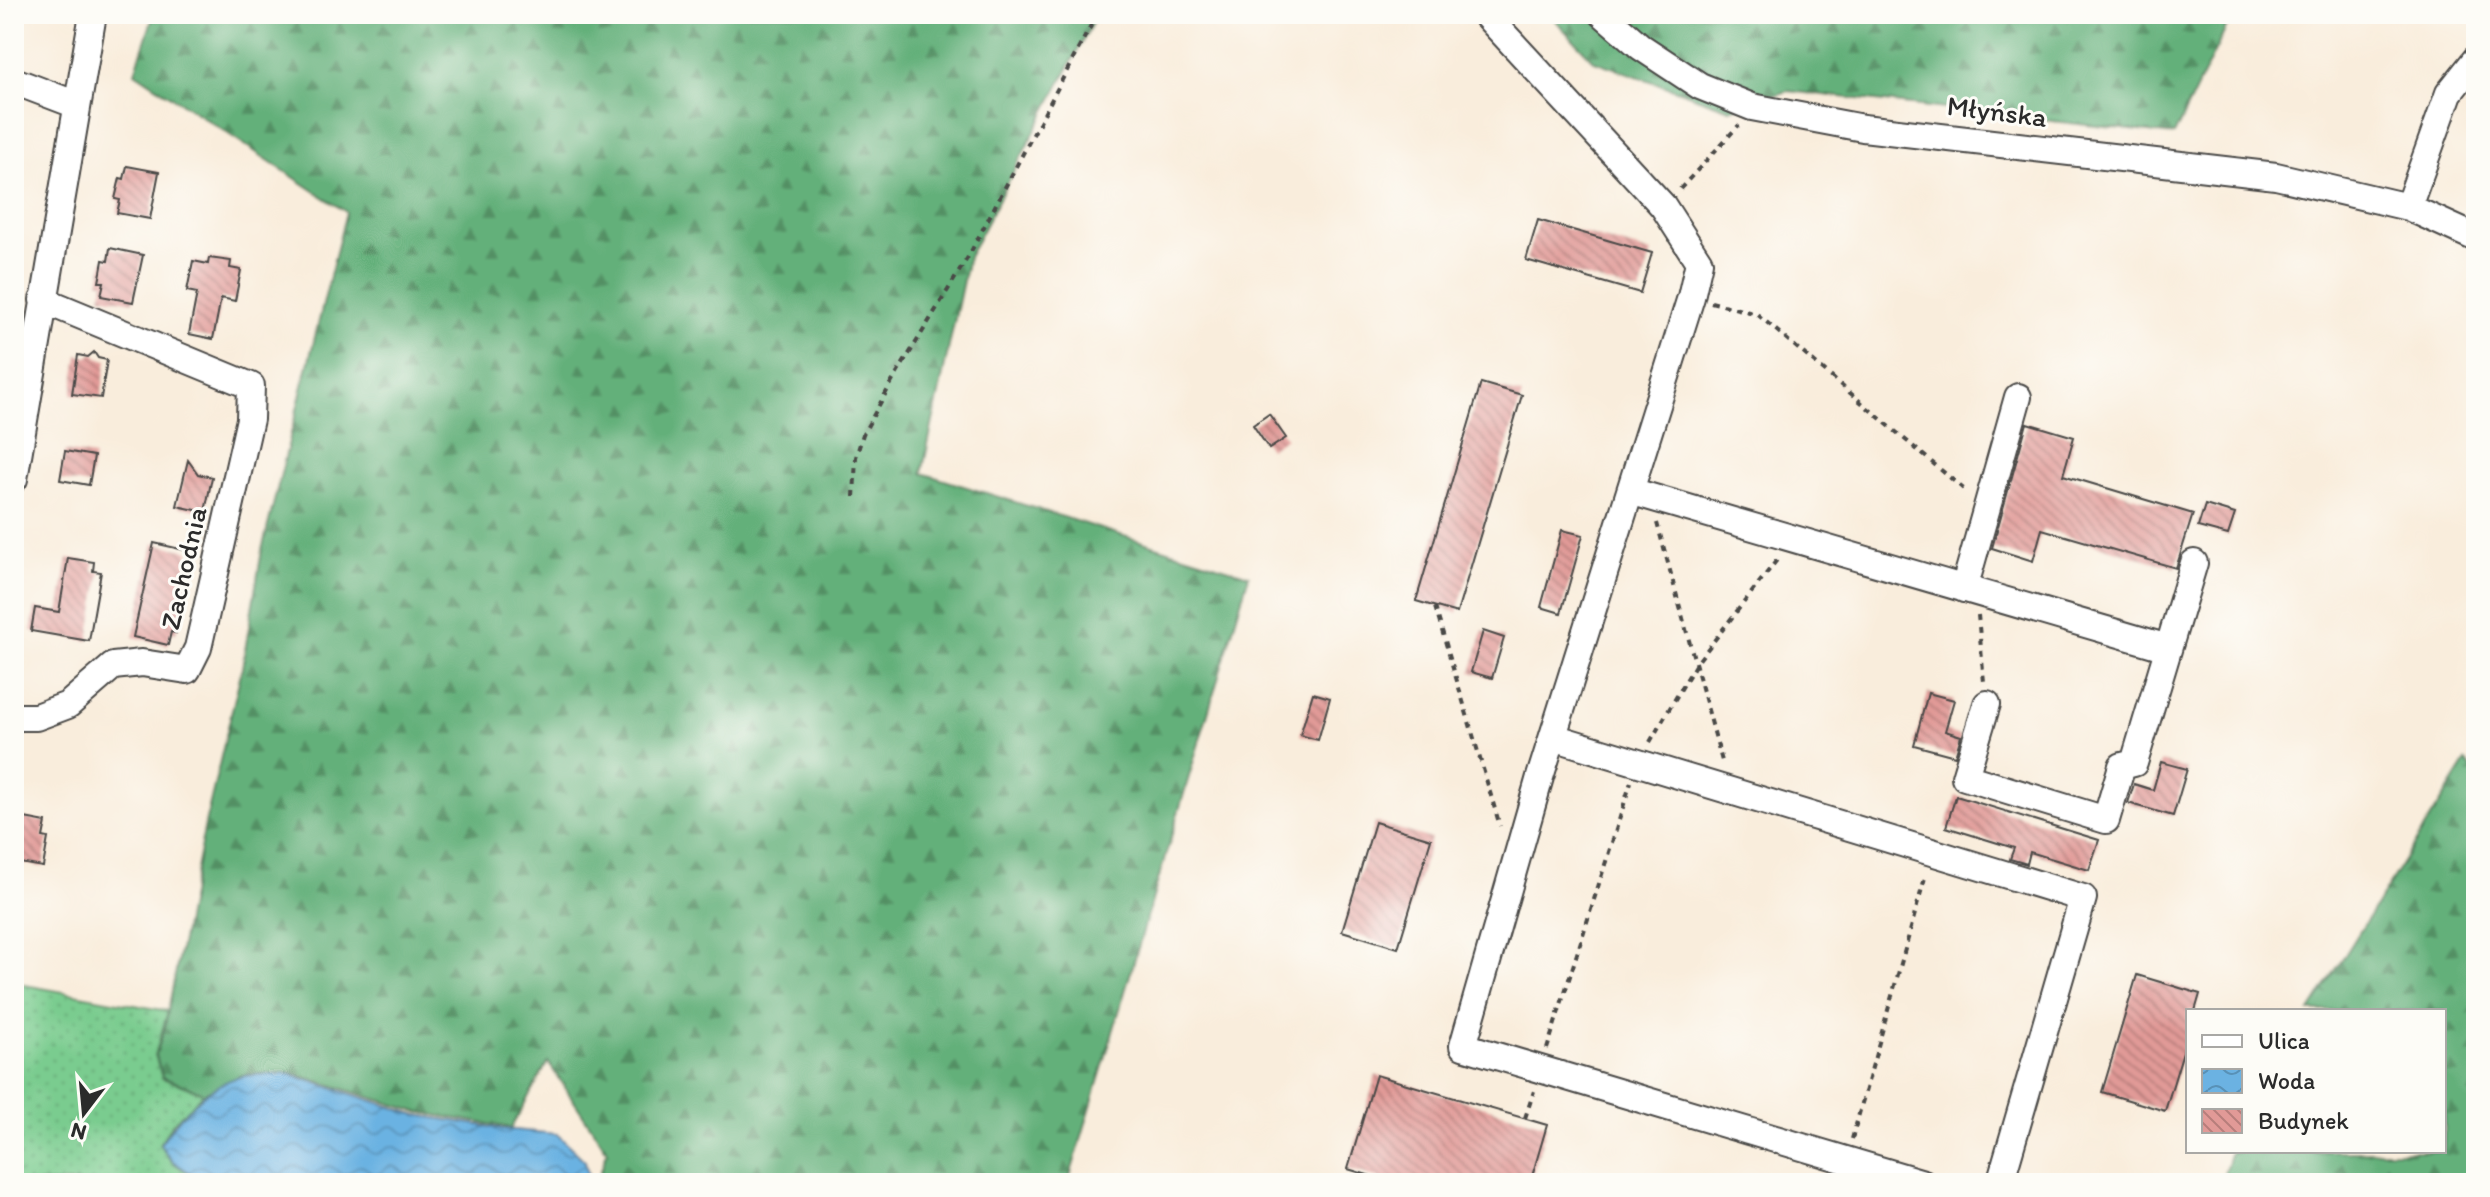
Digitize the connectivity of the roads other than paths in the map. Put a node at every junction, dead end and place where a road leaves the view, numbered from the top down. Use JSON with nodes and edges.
{"nodes":[{"id":1,"x":93,"y":14,"type":"edge"},
{"id":2,"x":1485,"y":14,"type":"edge"},
{"id":3,"x":1603,"y":14,"type":"edge"},
{"id":4,"x":2476,"y":59,"type":"edge"},
{"id":5,"x":14,"y":81,"type":"edge"},
{"id":6,"x":77,"y":105,"type":"junction"},
{"id":7,"x":2408,"y":207,"type":"junction"},
{"id":8,"x":2476,"y":238,"type":"edge"},
{"id":9,"x":43,"y":300,"type":"junction"},
{"id":10,"x":2018,"y":397,"type":"dead end"},
{"id":11,"x":15,"y":466,"type":"edge"},
{"id":12,"x":1640,"y":493,"type":"junction"},
{"id":13,"x":2194,"y":563,"type":"dead end"},
{"id":14,"x":1970,"y":590,"type":"junction"},
{"id":15,"x":2168,"y":648,"type":"junction"},
{"id":16,"x":1987,"y":704,"type":"road end"},
{"id":17,"x":14,"y":717,"type":"edge"},
{"id":18,"x":1553,"y":737,"type":"junction"},
{"id":19,"x":1923,"y":1183,"type":"edge"},
{"id":20,"x":2000,"y":1183,"type":"edge"}],
"edges":[{"from":1,"to":6,"type":"street"},
{"from":2,"to":12,"type":"street"},
{"from":3,"to":7,"type":"street","name":"Młyńska"},
{"from":4,"to":7,"type":"street"},
{"from":5,"to":6,"type":"street"},
{"from":6,"to":9,"type":"street"},
{"from":7,"to":8,"type":"street","name":"Młyńska"},
{"from":9,"to":11,"type":"street"},
{"from":9,"to":17,"type":"street","name":"Zachodnia"},
{"from":10,"to":14,"type":"street"},
{"from":12,"to":14,"type":"street"},
{"from":12,"to":18,"type":"street"},
{"from":13,"to":15,"type":"street"},
{"from":14,"to":15,"type":"street"},
{"from":15,"to":16,"type":"street"},
{"from":18,"to":19,"type":"street"},
{"from":18,"to":20,"type":"street"}]}
